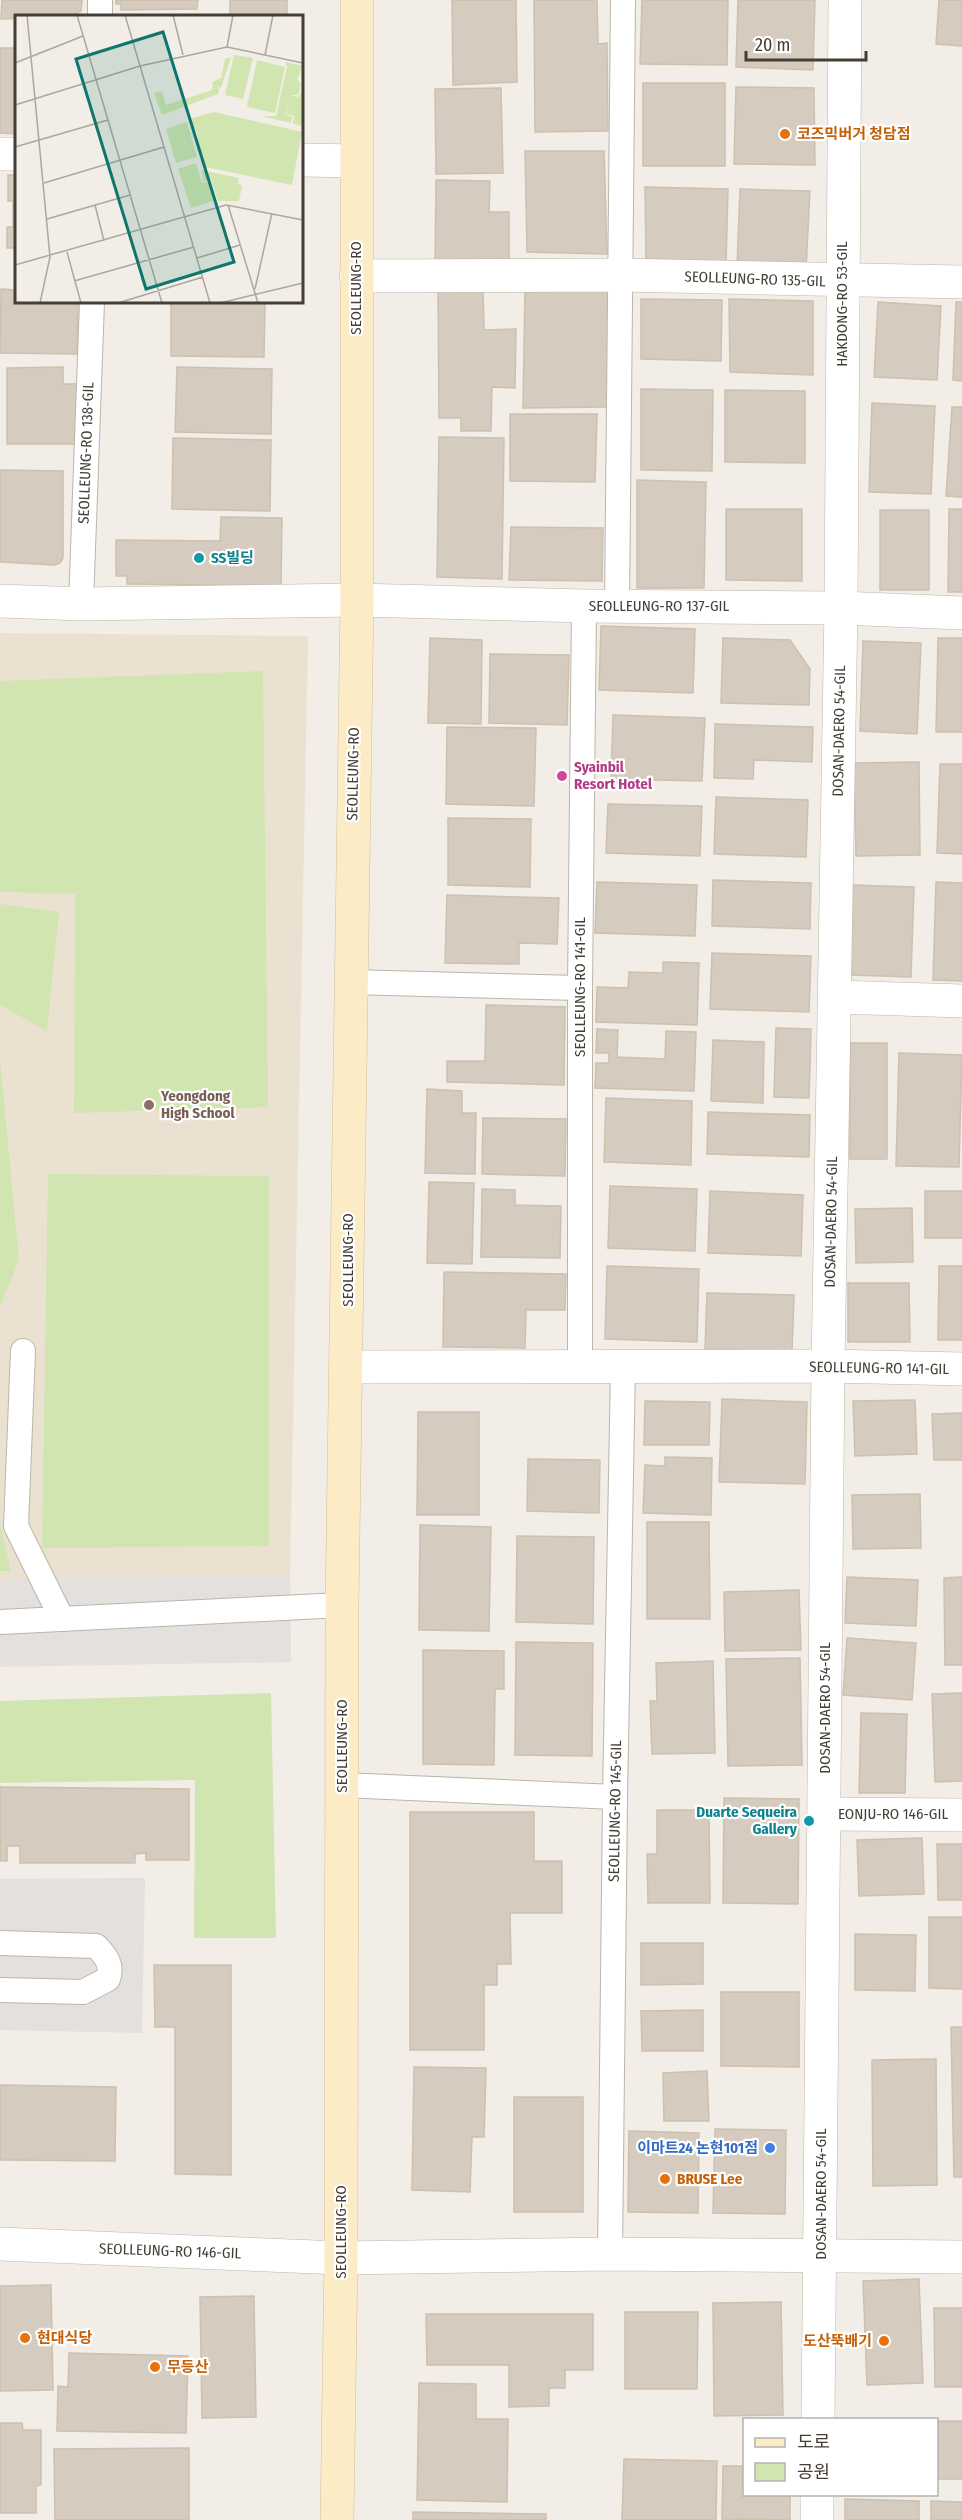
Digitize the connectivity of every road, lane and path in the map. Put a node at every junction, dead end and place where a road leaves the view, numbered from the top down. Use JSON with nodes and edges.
{"nodes":[{"id":1,"x":357,"y":0,"type":"edge"},
{"id":2,"x":623,"y":0,"type":"edge"},
{"id":3,"x":845,"y":0,"type":"edge"},
{"id":4,"x":303,"y":160,"type":"edge"},
{"id":5,"x":356,"y":161,"type":"junction"},
{"id":6,"x":619,"y":275,"type":"junction"},
{"id":7,"x":356,"y":276,"type":"junction"},
{"id":8,"x":842,"y":281,"type":"junction"},
{"id":9,"x":962,"y":282,"type":"edge"},
{"id":10,"x":92,"y":303,"type":"edge"},
{"id":11,"x":357,"y":600,"type":"junction"},
{"id":12,"x":0,"y":601,"type":"edge"},
{"id":13,"x":81,"y":604,"type":"junction"},
{"id":14,"x":584,"y":606,"type":"junction"},
{"id":15,"x":617,"y":606,"type":"junction"},
{"id":16,"x":841,"y":608,"type":"junction"},
{"id":17,"x":962,"y":613,"type":"edge"},
{"id":18,"x":349,"y":982,"type":"junction"},
{"id":19,"x":580,"y":988,"type":"junction"},
{"id":20,"x":836,"y":998,"type":"junction"},
{"id":21,"x":962,"y":1001,"type":"edge"},
{"id":22,"x":23,"y":1351,"type":"dead end"},
{"id":23,"x":828,"y":1366,"type":"junction"},
{"id":24,"x":348,"y":1367,"type":"junction"},
{"id":25,"x":580,"y":1368,"type":"junction"},
{"id":26,"x":623,"y":1368,"type":"junction"},
{"id":27,"x":962,"y":1369,"type":"edge"},
{"id":28,"x":342,"y":1605,"type":"junction"},
{"id":29,"x":62,"y":1619,"type":"junction"},
{"id":30,"x":0,"y":1622,"type":"edge"},
{"id":31,"x":342,"y":1785,"type":"junction"},
{"id":32,"x":615,"y":1797,"type":"junction"},
{"id":33,"x":824,"y":1814,"type":"junction"},
{"id":34,"x":962,"y":1815,"type":"edge"},
{"id":35,"x":0,"y":1943,"type":"edge"},
{"id":36,"x":0,"y":1990,"type":"edge"},
{"id":37,"x":0,"y":2244,"type":"edge"},
{"id":38,"x":610,"y":2254,"type":"junction"},
{"id":39,"x":821,"y":2255,"type":"junction"},
{"id":40,"x":962,"y":2257,"type":"edge"},
{"id":41,"x":341,"y":2258,"type":"junction"},
{"id":42,"x":818,"y":2418,"type":"edge"},
{"id":43,"x":817,"y":2496,"type":"edge"},
{"id":44,"x":337,"y":2520,"type":"edge"},
{"id":45,"x":817,"y":2520,"type":"edge"}],
"edges":[{"from":1,"to":5,"type":"main road","name":"SEOLLEUNG-RO"},
{"from":2,"to":6,"type":"lane"},
{"from":3,"to":8,"type":"street","name":"HAKDONG-RO 53-GIL"},
{"from":4,"to":5,"type":"street"},
{"from":5,"to":7,"type":"main road","name":"SEOLLEUNG-RO"},
{"from":6,"to":7,"type":"street","name":"SEOLLEUNG-RO 135-GIL"},
{"from":6,"to":8,"type":"street","name":"SEOLLEUNG-RO 135-GIL"},
{"from":6,"to":15,"type":"lane"},
{"from":7,"to":11,"type":"main road","name":"SEOLLEUNG-RO"},
{"from":8,"to":9,"type":"street","name":"SEOLLEUNG-RO 135-GIL"},
{"from":8,"to":16,"type":"street","name":"HAKDONG-RO 53-GIL"},
{"from":10,"to":13,"type":"lane","name":"SEOLLEUNG-RO 138-GIL"},
{"from":11,"to":13,"type":"street"},
{"from":11,"to":14,"type":"street","name":"SEOLLEUNG-RO 137-GIL"},
{"from":11,"to":18,"type":"main road","name":"SEOLLEUNG-RO"},
{"from":12,"to":13,"type":"street"},
{"from":14,"to":15,"type":"street","name":"SEOLLEUNG-RO 137-GIL"},
{"from":14,"to":19,"type":"lane","name":"SEOLLEUNG-RO 141-GIL"},
{"from":15,"to":16,"type":"street","name":"SEOLLEUNG-RO 137-GIL"},
{"from":16,"to":17,"type":"street","name":"SEOLLEUNG-RO 137-GIL"},
{"from":16,"to":20,"type":"street","name":"DOSAN-DAERO 54-GIL"},
{"from":18,"to":19,"type":"lane"},
{"from":18,"to":24,"type":"main road","name":"SEOLLEUNG-RO"},
{"from":19,"to":25,"type":"lane","name":"SEOLLEUNG-RO 141-GIL"},
{"from":20,"to":21,"type":"street"},
{"from":20,"to":23,"type":"street","name":"DOSAN-DAERO 54-GIL"},
{"from":22,"to":29,"type":"lane"},
{"from":23,"to":26,"type":"street","name":"SEOLLEUNG-RO 141-GIL"},
{"from":23,"to":27,"type":"street","name":"SEOLLEUNG-RO 141-GIL"},
{"from":23,"to":33,"type":"street","name":"DOSAN-DAERO 54-GIL"},
{"from":24,"to":25,"type":"street","name":"SEOLLEUNG-RO 141-GIL"},
{"from":24,"to":28,"type":"main road","name":"SEOLLEUNG-RO"},
{"from":25,"to":26,"type":"street","name":"SEOLLEUNG-RO 141-GIL"},
{"from":26,"to":32,"type":"lane","name":"SEOLLEUNG-RO 145-GIL"},
{"from":28,"to":29,"type":"lane"},
{"from":28,"to":31,"type":"main road","name":"SEOLLEUNG-RO"},
{"from":29,"to":30,"type":"lane"},
{"from":31,"to":32,"type":"lane"},
{"from":31,"to":41,"type":"main road","name":"SEOLLEUNG-RO"},
{"from":32,"to":38,"type":"lane","name":"SEOLLEUNG-RO 145-GIL"},
{"from":33,"to":34,"type":"street","name":"EONJU-RO 146-GIL"},
{"from":33,"to":39,"type":"street","name":"DOSAN-DAERO 54-GIL"},
{"from":35,"to":36,"type":"lane"},
{"from":37,"to":41,"type":"street","name":"SEOLLEUNG-RO 146-GIL"},
{"from":38,"to":39,"type":"street"},
{"from":38,"to":41,"type":"street"},
{"from":39,"to":40,"type":"street"},
{"from":39,"to":42,"type":"street","name":"DOSAN-DAERO 54-GIL"},
{"from":41,"to":44,"type":"main road","name":"SEOLLEUNG-RO"},
{"from":43,"to":45,"type":"street"}]}
